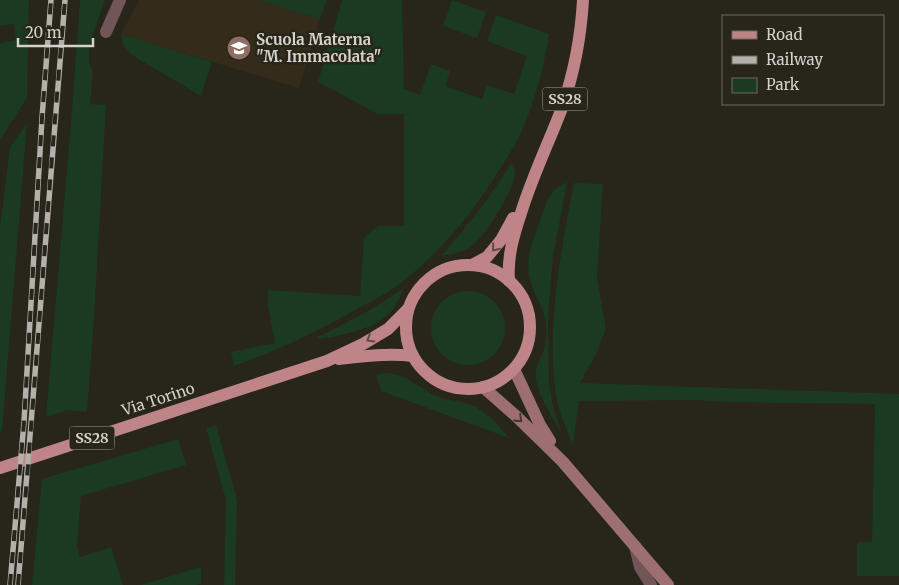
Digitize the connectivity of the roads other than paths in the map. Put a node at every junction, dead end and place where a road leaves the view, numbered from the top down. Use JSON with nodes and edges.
{"nodes":[{"id":1,"x":120,"y":0,"type":"edge"},
{"id":2,"x":583,"y":0,"type":"edge"},
{"id":3,"x":106,"y":32,"type":"dead end"},
{"id":4,"x":528,"y":192,"type":"junction"},
{"id":5,"x":472,"y":265,"type":"junction"},
{"id":6,"x":509,"y":281,"type":"junction"},
{"id":7,"x":408,"y":309,"type":"junction"},
{"id":8,"x":413,"y":356,"type":"junction"},
{"id":9,"x":327,"y":361,"type":"junction"},
{"id":10,"x":514,"y":369,"type":"junction"},
{"id":11,"x":483,"y":388,"type":"junction"},
{"id":12,"x":563,"y":462,"type":"junction"},
{"id":13,"x":0,"y":468,"type":"edge"},
{"id":14,"x":635,"y":546,"type":"junction"},
{"id":15,"x":651,"y":585,"type":"edge"},
{"id":16,"x":668,"y":585,"type":"edge"}],
"edges":[{"from":1,"to":3,"type":"street"},
{"from":2,"to":4,"type":"main road","name":"Via Torino","number":"SS28"},
{"from":4,"to":5,"type":"main road","name":"Via Torino","number":"SS28","one_way":true},
{"from":4,"to":6,"type":"main road","name":"Via Torino","number":"SS28"},
{"from":5,"to":6,"type":"main road","name":"Via Torino"},
{"from":5,"to":7,"type":"main road","name":"Via Torino"},
{"from":6,"to":10,"type":"main road","name":"Via Torino"},
{"from":7,"to":8,"type":"main road","name":"Via Torino"},
{"from":7,"to":9,"type":"main road","name":"Via Torino","number":"SS28","one_way":true},
{"from":8,"to":9,"type":"main road","name":"Via Torino","number":"SS28"},
{"from":8,"to":11,"type":"main road","name":"Via Torino"},
{"from":9,"to":13,"type":"main road","name":"Via Torino","number":"SS28"},
{"from":10,"to":11,"type":"main road","name":"Via Torino"},
{"from":10,"to":12,"type":"main road"},
{"from":11,"to":12,"type":"main road","one_way":true},
{"from":12,"to":14,"type":"main road"},
{"from":14,"to":15,"type":"street"},
{"from":14,"to":16,"type":"main road"}]}
